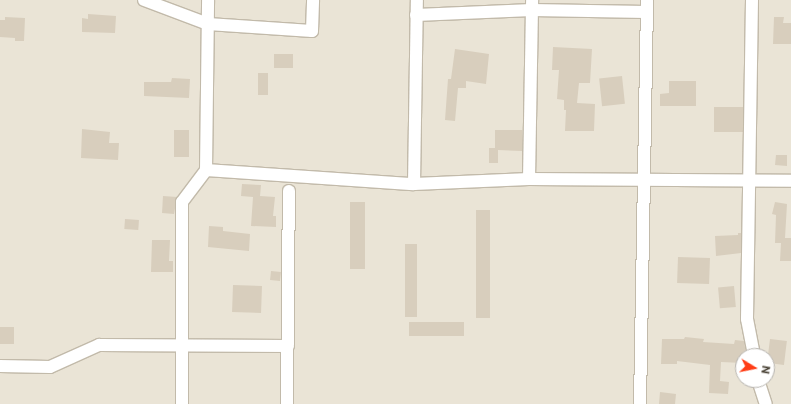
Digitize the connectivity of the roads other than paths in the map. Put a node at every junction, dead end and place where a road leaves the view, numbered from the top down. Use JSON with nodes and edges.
{"nodes":[{"id":1,"x":144,"y":0,"type":"edge"},
{"id":2,"x":208,"y":0,"type":"edge"},
{"id":3,"x":313,"y":0,"type":"edge"},
{"id":4,"x":416,"y":0,"type":"edge"},
{"id":5,"x":752,"y":0,"type":"edge"},
{"id":6,"x":532,"y":5,"type":"edge"},
{"id":7,"x":646,"y":6,"type":"edge"},
{"id":8,"x":416,"y":15,"type":"junction"},
{"id":9,"x":208,"y":24,"type":"junction"},
{"id":10,"x":206,"y":170,"type":"junction"},
{"id":11,"x":529,"y":179,"type":"junction"},
{"id":12,"x":644,"y":181,"type":"junction"},
{"id":13,"x":791,"y":181,"type":"edge"},
{"id":14,"x":749,"y":182,"type":"junction"},
{"id":15,"x":414,"y":184,"type":"junction"},
{"id":16,"x":289,"y":191,"type":"dead end"},
{"id":17,"x":182,"y":345,"type":"junction"},
{"id":18,"x":288,"y":346,"type":"junction"},
{"id":19,"x":752,"y":348,"type":"edge"},
{"id":20,"x":0,"y":366,"type":"edge"},
{"id":21,"x":761,"y":388,"type":"edge"},
{"id":22,"x":182,"y":404,"type":"edge"},
{"id":23,"x":287,"y":404,"type":"edge"},
{"id":24,"x":640,"y":404,"type":"edge"},
{"id":25,"x":766,"y":404,"type":"edge"}],
"edges":[{"from":1,"to":9,"type":"street"},
{"from":2,"to":9,"type":"street"},
{"from":3,"to":9,"type":"street"},
{"from":4,"to":8,"type":"street"},
{"from":5,"to":14,"type":"street"},
{"from":6,"to":7,"type":"street"},
{"from":6,"to":8,"type":"street"},
{"from":6,"to":11,"type":"street"},
{"from":7,"to":12,"type":"street"},
{"from":8,"to":15,"type":"street"},
{"from":9,"to":10,"type":"street"},
{"from":10,"to":15,"type":"street"},
{"from":10,"to":17,"type":"street"},
{"from":11,"to":12,"type":"street"},
{"from":11,"to":15,"type":"street"},
{"from":12,"to":14,"type":"street"},
{"from":12,"to":24,"type":"street"},
{"from":13,"to":14,"type":"street"},
{"from":14,"to":19,"type":"street"},
{"from":16,"to":18,"type":"street"},
{"from":17,"to":18,"type":"street"},
{"from":17,"to":20,"type":"street"},
{"from":17,"to":22,"type":"street"},
{"from":18,"to":23,"type":"street"},
{"from":21,"to":25,"type":"street"}]}
